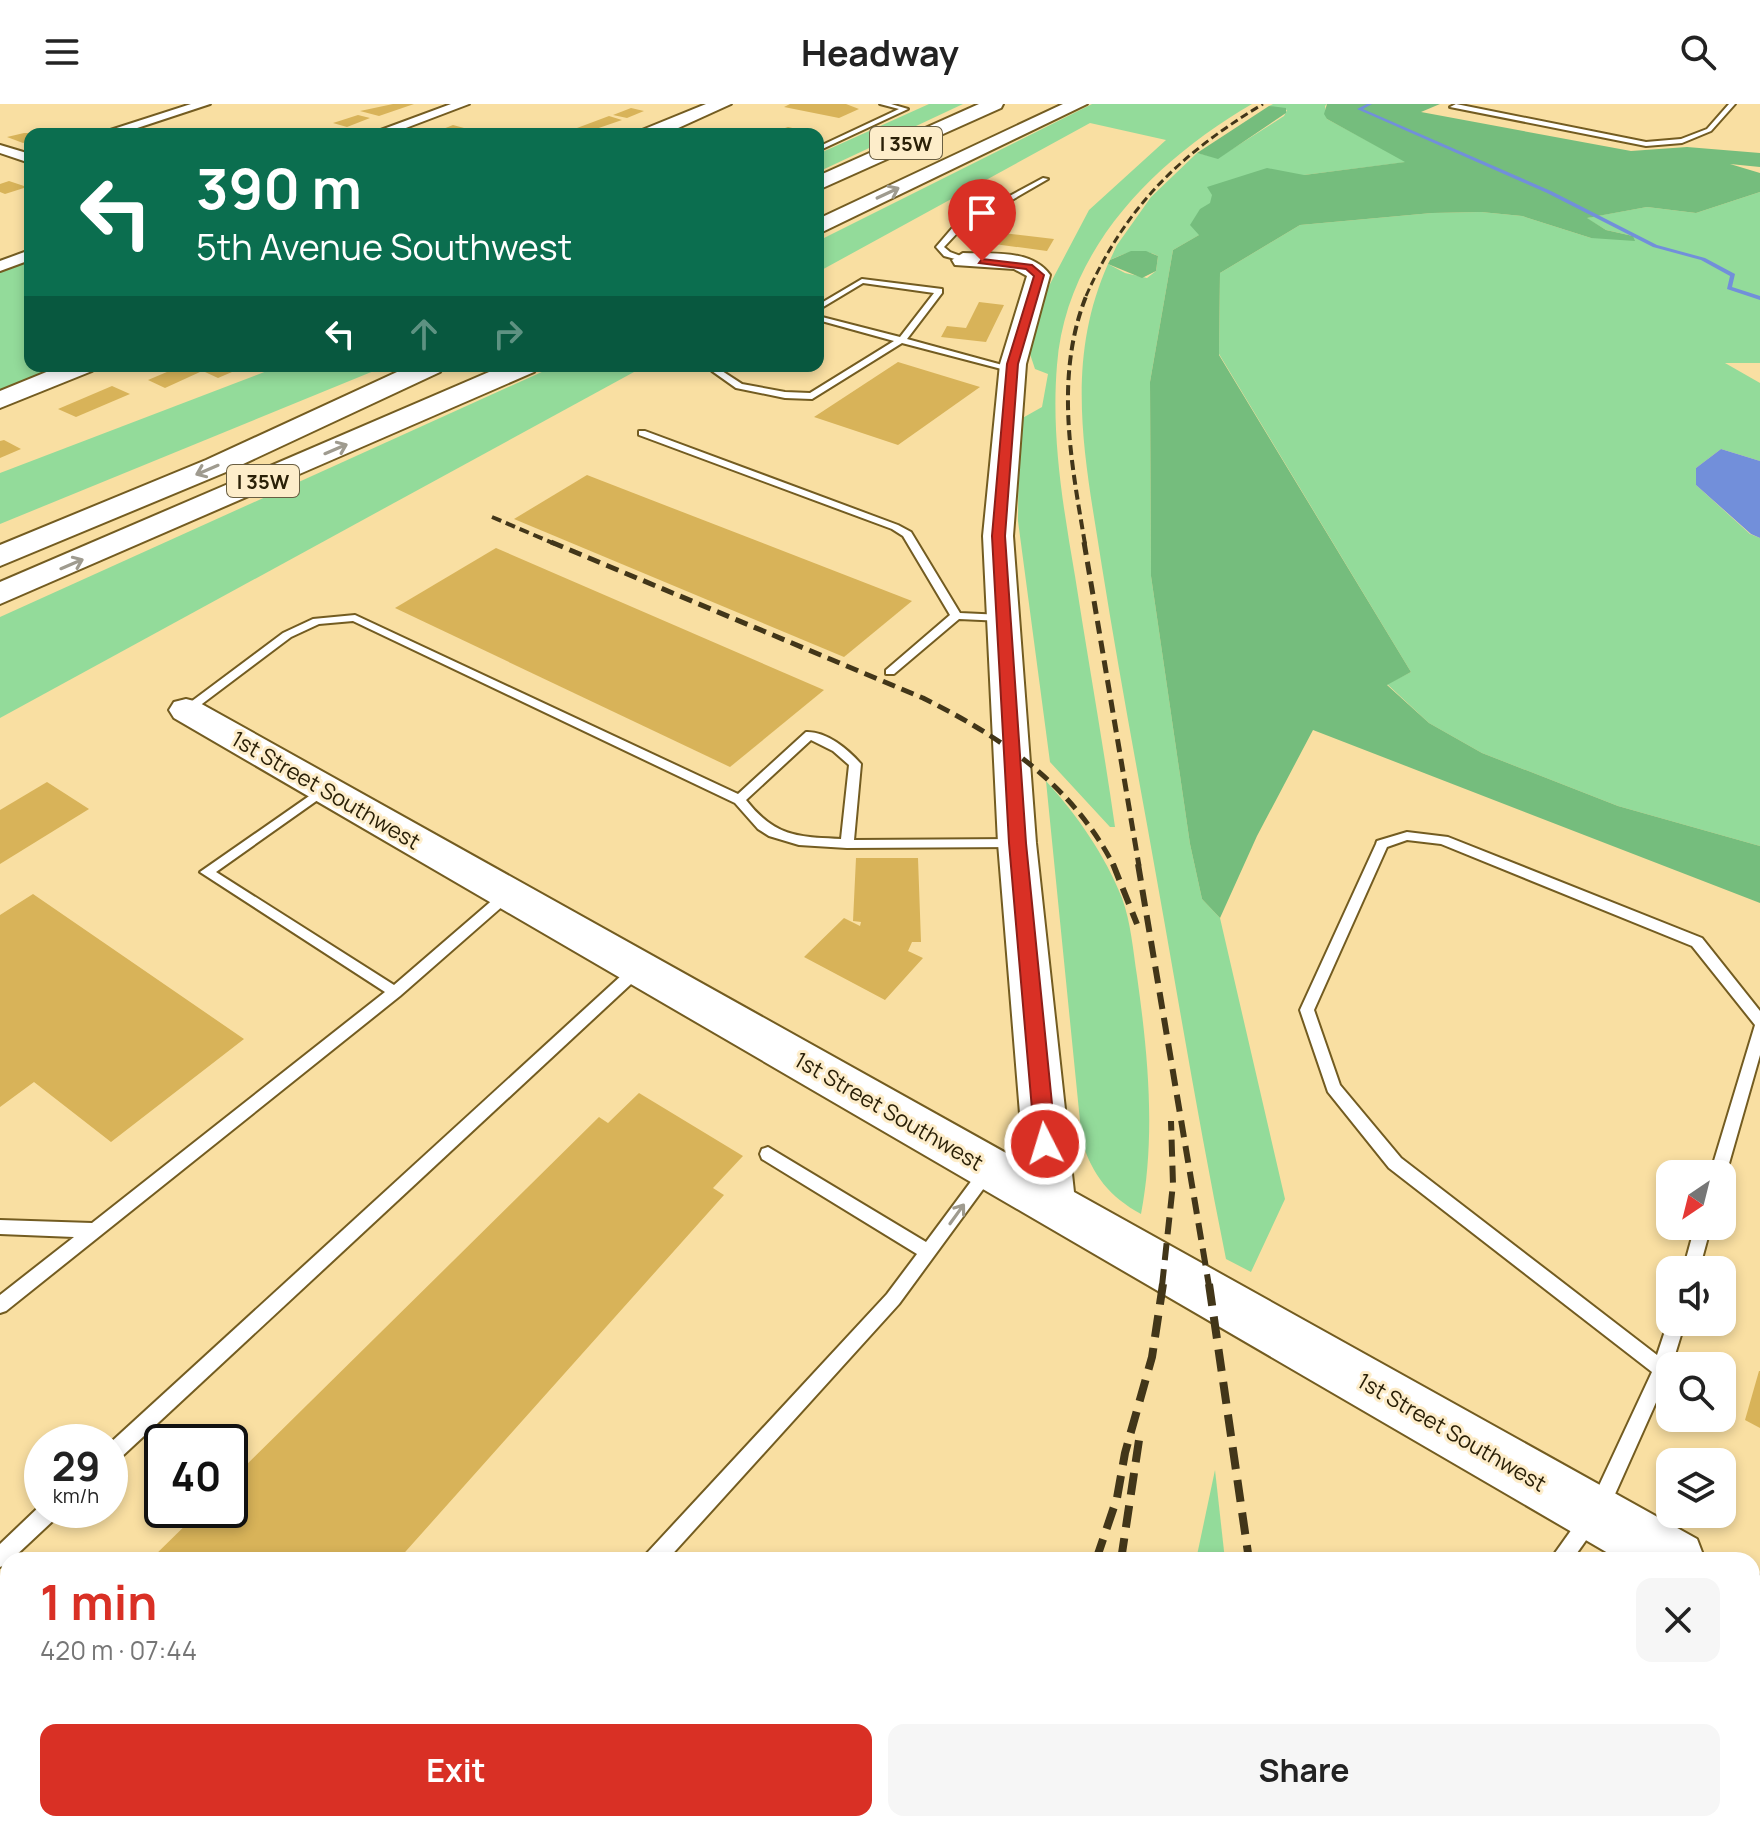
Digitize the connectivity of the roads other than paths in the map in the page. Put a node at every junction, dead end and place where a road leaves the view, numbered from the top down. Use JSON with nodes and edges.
{"nodes":[{"id":1,"x":204,"y":104,"type":"edge"},
{"id":2,"x":463,"y":104,"type":"edge"},
{"id":3,"x":722,"y":104,"type":"edge"},
{"id":4,"x":883,"y":104,"type":"edge"},
{"id":5,"x":994,"y":104,"type":"edge"},
{"id":6,"x":1078,"y":104,"type":"edge"},
{"id":7,"x":1462,"y":104,"type":"edge"},
{"id":8,"x":1732,"y":104,"type":"edge"},
{"id":9,"x":979,"y":109,"type":"edge"},
{"id":10,"x":125,"y":128,"type":"edge"},
{"id":11,"x":394,"y":128,"type":"edge"},
{"id":12,"x":664,"y":128,"type":"edge"},
{"id":13,"x":824,"y":146,"type":"edge"},
{"id":14,"x":0,"y":149,"type":"edge"},
{"id":15,"x":24,"y":156,"type":"edge"},
{"id":16,"x":24,"y":159,"type":"edge"},
{"id":17,"x":0,"y":166,"type":"edge"},
{"id":18,"x":1045,"y":179,"type":"dead end"},
{"id":19,"x":824,"y":181,"type":"edge"},
{"id":20,"x":824,"y":224,"type":"edge"},
{"id":21,"x":24,"y":257,"type":"edge"},
{"id":22,"x":963,"y":260,"type":"joint"},
{"id":23,"x":0,"y":266,"type":"edge"},
{"id":24,"x":824,"y":304,"type":"edge"},
{"id":25,"x":824,"y":319,"type":"edge"},
{"id":26,"x":904,"y":338,"type":"junction"},
{"id":27,"x":1013,"y":369,"type":"junction"},
{"id":28,"x":68,"y":372,"type":"edge"},
{"id":29,"x":418,"y":372,"type":"edge"},
{"id":30,"x":511,"y":372,"type":"edge"},
{"id":31,"x":718,"y":372,"type":"edge"},
{"id":32,"x":0,"y":400,"type":"edge"},
{"id":33,"x":642,"y":433,"type":"dead end"},
{"id":34,"x":0,"y":556,"type":"edge"},
{"id":35,"x":0,"y":594,"type":"edge"},
{"id":36,"x":956,"y":616,"type":"junction"},
{"id":37,"x":1003,"y":618,"type":"junction"},
{"id":38,"x":890,"y":672,"type":"dead end"},
{"id":39,"x":186,"y":710,"type":"joint"},
{"id":40,"x":325,"y":789,"type":"junction"},
{"id":41,"x":739,"y":800,"type":"junction"},
{"id":42,"x":1017,"y":843,"type":"junction"},
{"id":43,"x":847,"y":844,"type":"junction"},
{"id":44,"x":509,"y":894,"type":"junction"},
{"id":45,"x":639,"y":968,"type":"junction"},
{"id":46,"x":395,"y":992,"type":"junction"},
{"id":47,"x":1760,"y":1021,"type":"edge"},
{"id":48,"x":1760,"y":1029,"type":"edge"},
{"id":49,"x":768,"y":1154,"type":"dead end"},
{"id":50,"x":1722,"y":1160,"type":"edge"},
{"id":51,"x":990,"y":1169,"type":"junction"},
{"id":52,"x":1051,"y":1203,"type":"junction"},
{"id":53,"x":0,"y":1227,"type":"edge"},
{"id":54,"x":94,"y":1230,"type":"junction"},
{"id":55,"x":929,"y":1252,"type":"junction"},
{"id":56,"x":0,"y":1305,"type":"edge"},
{"id":57,"x":1656,"y":1364,"type":"edge"},
{"id":58,"x":1656,"y":1382,"type":"edge"},
{"id":59,"x":128,"y":1438,"type":"edge"},
{"id":60,"x":1596,"y":1514,"type":"junction"},
{"id":61,"x":31,"y":1528,"type":"edge"},
{"id":62,"x":5,"y":1552,"type":"edge"},
{"id":63,"x":661,"y":1552,"type":"edge"},
{"id":64,"x":1566,"y":1552,"type":"edge"},
{"id":65,"x":1662,"y":1552,"type":"edge"}],
"edges":[{"from":1,"to":10,"type":"street"},
{"from":2,"to":11,"type":"street"},
{"from":3,"to":12,"type":"street"},
{"from":4,"to":13,"type":"lane"},
{"from":5,"to":9,"type":"highway","number":"I 35W"},
{"from":20,"to":6,"type":"highway","number":"I 35W","one_way":true},
{"from":7,"to":8,"type":"lane"},
{"from":9,"to":19,"type":"highway","number":"I 35W"},
{"from":14,"to":15,"type":"street"},
{"from":16,"to":17,"type":"street"},
{"from":18,"to":22,"type":"lane"},
{"from":21,"to":23,"type":"street"},
{"from":22,"to":27,"type":"street"},
{"from":24,"to":26,"type":"lane"},
{"from":25,"to":26,"type":"lane"},
{"from":26,"to":27,"type":"lane"},
{"from":26,"to":31,"type":"lane"},
{"from":27,"to":37,"type":"street"},
{"from":28,"to":32,"type":"street"},
{"from":29,"to":34,"type":"highway","number":"I 35W","one_way":true},
{"from":35,"to":30,"type":"highway","number":"I 35W","one_way":true},
{"from":33,"to":36,"type":"lane"},
{"from":36,"to":37,"type":"lane"},
{"from":36,"to":38,"type":"lane"},
{"from":37,"to":42,"type":"street"},
{"from":39,"to":40,"type":"street","name":"1st Street Southwest"},
{"from":39,"to":41,"type":"lane"},
{"from":40,"to":44,"type":"street","name":"1st Street Southwest"},
{"from":40,"to":46,"type":"lane"},
{"from":41,"to":43,"type":"lane"},
{"from":41,"to":43,"type":"lane"},
{"from":42,"to":43,"type":"lane"},
{"from":42,"to":52,"type":"street"},
{"from":44,"to":45,"type":"street","name":"1st Street Southwest"},
{"from":44,"to":46,"type":"lane"},
{"from":45,"to":51,"type":"street","name":"1st Street Southwest"},
{"from":45,"to":59,"type":"lane"},
{"from":46,"to":54,"type":"lane"},
{"from":47,"to":57,"type":"lane"},
{"from":48,"to":50,"type":"lane"},
{"from":49,"to":55,"type":"lane"},
{"from":51,"to":52,"type":"street","name":"1st Street Southwest"},
{"from":55,"to":51,"type":"lane","one_way":true},
{"from":52,"to":60,"type":"street","name":"1st Street Southwest"},
{"from":53,"to":54,"type":"lane"},
{"from":54,"to":56,"type":"lane"},
{"from":55,"to":63,"type":"lane"},
{"from":58,"to":60,"type":"lane"},
{"from":60,"to":64,"type":"lane"},
{"from":60,"to":65,"type":"street","name":"1st Street Southwest"},
{"from":61,"to":62,"type":"lane"}]}
